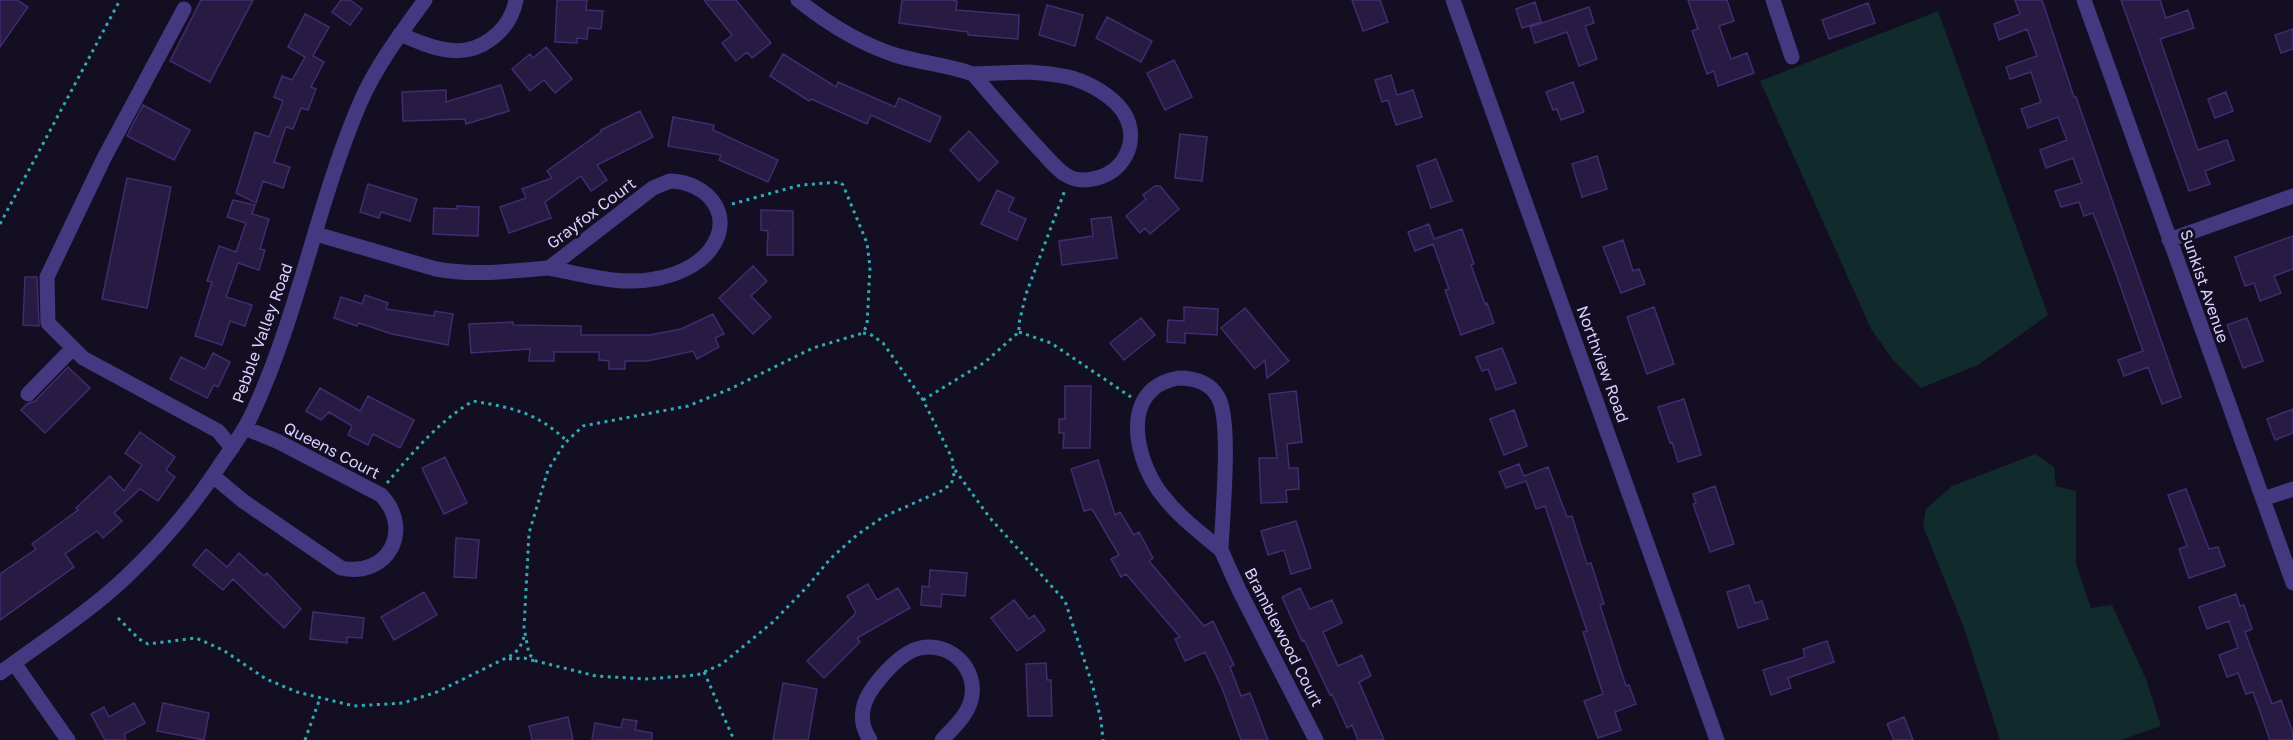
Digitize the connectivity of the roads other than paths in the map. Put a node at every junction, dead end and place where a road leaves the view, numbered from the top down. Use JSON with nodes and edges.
{"nodes":[{"id":1,"x":426,"y":0,"type":"edge"},
{"id":2,"x":516,"y":0,"type":"edge"},
{"id":3,"x":798,"y":0,"type":"edge"},
{"id":4,"x":1453,"y":0,"type":"edge"},
{"id":5,"x":1773,"y":0,"type":"edge"},
{"id":6,"x":2084,"y":0,"type":"edge"},
{"id":7,"x":184,"y":9,"type":"dead end"},
{"id":8,"x":400,"y":34,"type":"junction"},
{"id":9,"x":1792,"y":57,"type":"dead end"},
{"id":10,"x":973,"y":74,"type":"junction"},
{"id":11,"x":2293,"y":196,"type":"edge"},
{"id":12,"x":316,"y":234,"type":"junction"},
{"id":13,"x":2169,"y":240,"type":"junction"},
{"id":14,"x":549,"y":268,"type":"junction"},
{"id":15,"x":73,"y":348,"type":"junction"},
{"id":16,"x":28,"y":394,"type":"dead end"},
{"id":17,"x":245,"y":428,"type":"junction"},
{"id":18,"x":232,"y":448,"type":"junction"},
{"id":19,"x":213,"y":476,"type":"junction"},
{"id":20,"x":2293,"y":489,"type":"edge"},
{"id":21,"x":2263,"y":499,"type":"junction"},
{"id":22,"x":1221,"y":550,"type":"junction"},
{"id":23,"x":2293,"y":583,"type":"edge"},
{"id":24,"x":14,"y":663,"type":"junction"},
{"id":25,"x":0,"y":673,"type":"edge"},
{"id":26,"x":69,"y":740,"type":"edge"},
{"id":27,"x":870,"y":740,"type":"edge"},
{"id":28,"x":942,"y":740,"type":"edge"},
{"id":29,"x":1316,"y":740,"type":"edge"},
{"id":30,"x":1717,"y":740,"type":"edge"}],
"edges":[{"from":1,"to":8,"type":"street","name":"Pebble Valley Road"},
{"from":2,"to":8,"type":"street"},
{"from":3,"to":10,"type":"street"},
{"from":4,"to":30,"type":"street","name":"Northview Road"},
{"from":5,"to":9,"type":"street"},
{"from":6,"to":13,"type":"street","name":"Sunkist Avenue"},
{"from":7,"to":15,"type":"street"},
{"from":8,"to":12,"type":"street","name":"Pebble Valley Road"},
{"from":10,"to":10,"type":"street"},
{"from":11,"to":13,"type":"street"},
{"from":12,"to":14,"type":"street","name":"Grayfox Court"},
{"from":12,"to":17,"type":"street","name":"Pebble Valley Road"},
{"from":13,"to":21,"type":"street","name":"Sunkist Avenue"},
{"from":14,"to":14,"type":"street","name":"Grayfox Court"},
{"from":15,"to":16,"type":"street"},
{"from":15,"to":18,"type":"street"},
{"from":17,"to":18,"type":"street","name":"Pebble Valley Road"},
{"from":17,"to":19,"type":"street","name":"Queens Court"},
{"from":18,"to":19,"type":"street","name":"Pebble Valley Road"},
{"from":19,"to":24,"type":"street","name":"Pebble Valley Road"},
{"from":20,"to":21,"type":"street"},
{"from":21,"to":23,"type":"street","name":"Sunkist Avenue"},
{"from":22,"to":22,"type":"street","name":"Bramblewood Court"},
{"from":22,"to":29,"type":"street","name":"Bramblewood Court"},
{"from":24,"to":25,"type":"street","name":"Pebble Valley Road"},
{"from":24,"to":26,"type":"street"},
{"from":27,"to":28,"type":"street"}]}
